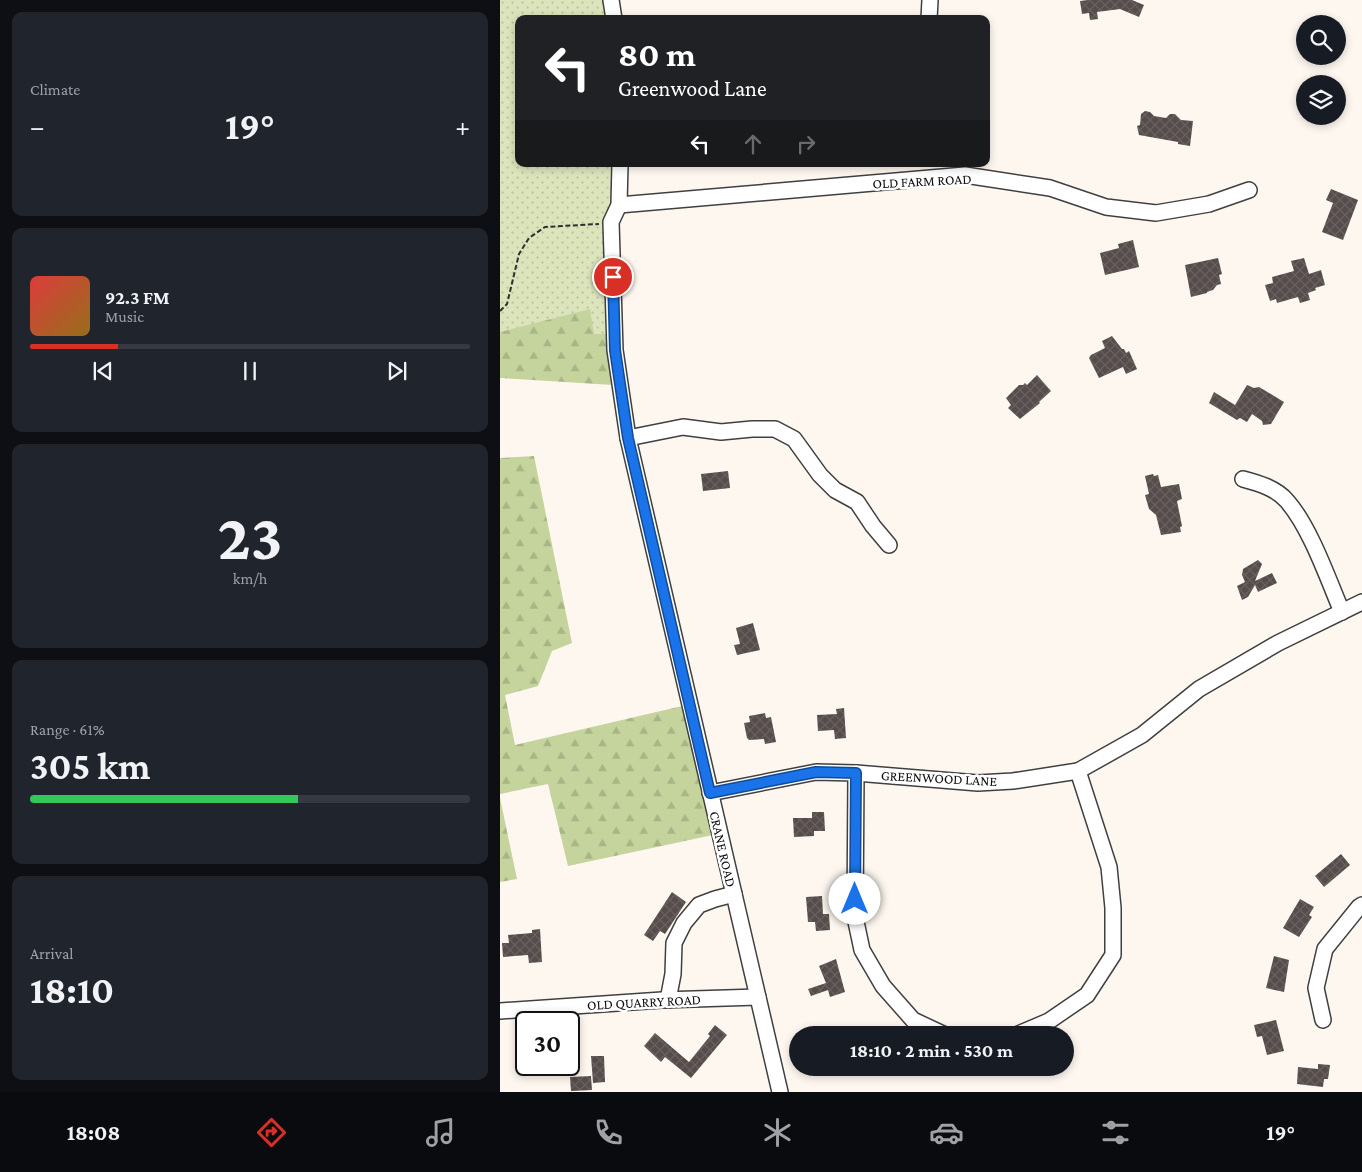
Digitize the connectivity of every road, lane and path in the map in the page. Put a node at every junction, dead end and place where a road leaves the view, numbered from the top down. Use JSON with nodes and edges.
{"nodes":[{"id":1,"x":611,"y":0,"type":"edge"},
{"id":2,"x":930,"y":0,"type":"edge"},
{"id":3,"x":613,"y":15,"type":"edge"},
{"id":4,"x":929,"y":15,"type":"edge"},
{"id":5,"x":620,"y":167,"type":"edge"},
{"id":6,"x":964,"y":170,"type":"edge"},
{"id":7,"x":1248,"y":190,"type":"dead end"},
{"id":8,"x":619,"y":205,"type":"junction"},
{"id":9,"x":611,"y":222,"type":"junction"},
{"id":10,"x":500,"y":311,"type":"edge"},
{"id":11,"x":628,"y":438,"type":"junction"},
{"id":12,"x":1242,"y":479,"type":"dead end"},
{"id":13,"x":889,"y":545,"type":"dead end"},
{"id":14,"x":1362,"y":602,"type":"edge"},
{"id":15,"x":1342,"y":612,"type":"junction"},
{"id":16,"x":1078,"y":771,"type":"junction"},
{"id":17,"x":856,"y":773,"type":"junction"},
{"id":18,"x":710,"y":793,"type":"junction"},
{"id":19,"x":734,"y":894,"type":"junction"},
{"id":20,"x":1362,"y":905,"type":"edge"},
{"id":21,"x":758,"y":997,"type":"junction"},
{"id":22,"x":668,"y":1000,"type":"junction"},
{"id":23,"x":500,"y":1011,"type":"edge"},
{"id":24,"x":1323,"y":1020,"type":"dead end"},
{"id":25,"x":926,"y":1026,"type":"edge"},
{"id":26,"x":1039,"y":1026,"type":"edge"},
{"id":27,"x":780,"y":1092,"type":"edge"}],
"edges":[{"from":1,"to":3,"type":"street"},
{"from":2,"to":4,"type":"street"},
{"from":5,"to":8,"type":"street","name":"CRANE ROAD"},
{"from":6,"to":7,"type":"street","name":"OLD FARM ROAD"},
{"from":6,"to":8,"type":"street","name":"OLD FARM ROAD"},
{"from":8,"to":9,"type":"street","name":"CRANE ROAD"},
{"from":9,"to":10,"type":"path"},
{"from":9,"to":11,"type":"street","name":"CRANE ROAD"},
{"from":11,"to":13,"type":"street"},
{"from":11,"to":18,"type":"street","name":"CRANE ROAD"},
{"from":12,"to":15,"type":"street"},
{"from":14,"to":15,"type":"street","name":"GREENWOOD LANE"},
{"from":15,"to":16,"type":"street","name":"GREENWOOD LANE"},
{"from":16,"to":17,"type":"street","name":"GREENWOOD LANE"},
{"from":16,"to":26,"type":"street"},
{"from":17,"to":18,"type":"street","name":"GREENWOOD LANE"},
{"from":17,"to":25,"type":"street"},
{"from":18,"to":19,"type":"street","name":"CRANE ROAD"},
{"from":19,"to":21,"type":"street","name":"CRANE ROAD"},
{"from":19,"to":22,"type":"street"},
{"from":20,"to":24,"type":"street"},
{"from":21,"to":22,"type":"street","name":"OLD QUARRY ROAD"},
{"from":21,"to":27,"type":"street","name":"CRANE ROAD"},
{"from":22,"to":23,"type":"street","name":"OLD QUARRY ROAD"}]}
